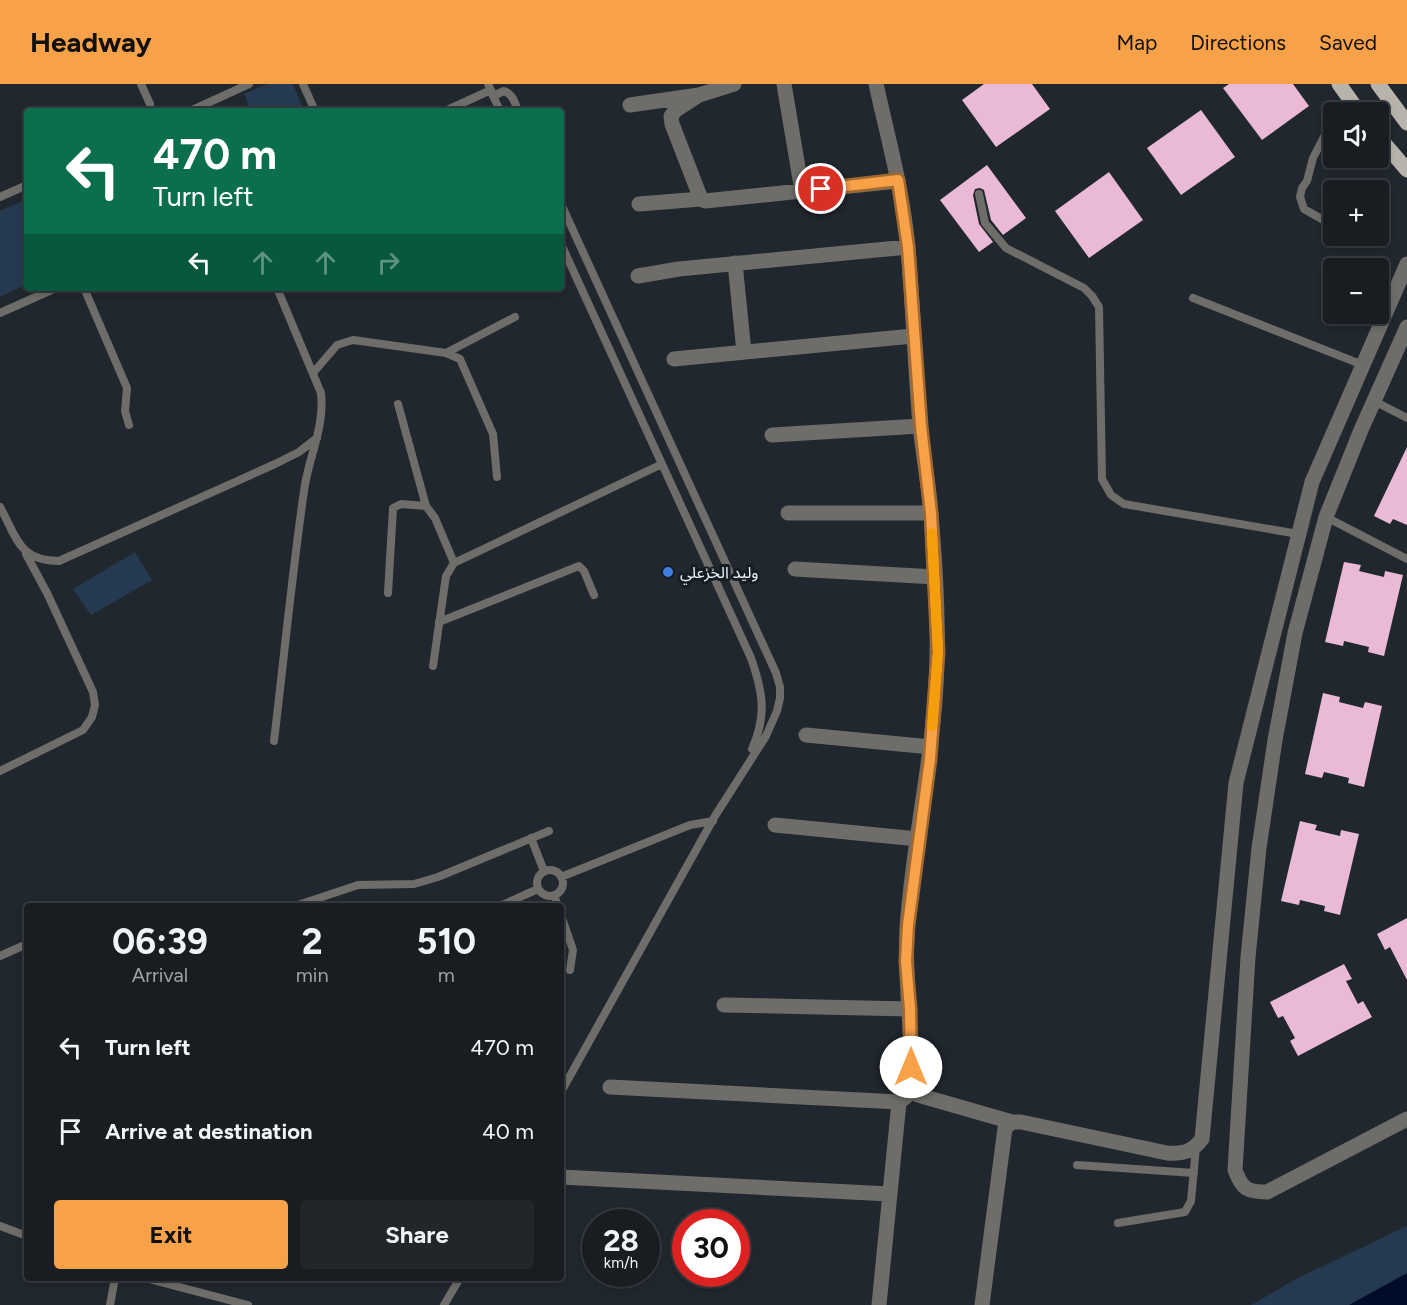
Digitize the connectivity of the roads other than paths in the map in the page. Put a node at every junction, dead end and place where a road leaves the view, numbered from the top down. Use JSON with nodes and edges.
{"nodes":[{"id":1,"x":141,"y":84,"type":"edge"},
{"id":2,"x":249,"y":84,"type":"edge"},
{"id":3,"x":303,"y":84,"type":"edge"},
{"id":4,"x":734,"y":84,"type":"edge"},
{"id":5,"x":784,"y":84,"type":"edge"},
{"id":6,"x":876,"y":84,"type":"edge"},
{"id":7,"x":1340,"y":84,"type":"edge"},
{"id":8,"x":1378,"y":84,"type":"edge"},
{"id":9,"x":491,"y":90,"type":"edge"},
{"id":10,"x":699,"y":95,"type":"junction"},
{"id":11,"x":1351,"y":102,"type":"edge"},
{"id":12,"x":150,"y":104,"type":"dead end"},
{"id":13,"x":630,"y":105,"type":"dead end"},
{"id":14,"x":197,"y":108,"type":"edge"},
{"id":15,"x":314,"y":108,"type":"edge"},
{"id":16,"x":453,"y":108,"type":"edge"},
{"id":17,"x":499,"y":108,"type":"edge"},
{"id":18,"x":517,"y":108,"type":"edge"},
{"id":19,"x":1407,"y":123,"type":"edge"},
{"id":20,"x":1323,"y":139,"type":"edge"},
{"id":21,"x":1389,"y":149,"type":"edge"},
{"id":22,"x":1407,"y":170,"type":"edge"},
{"id":23,"x":898,"y":180,"type":"junction"},
{"id":24,"x":24,"y":186,"type":"edge"},
{"id":25,"x":802,"y":191,"type":"junction"},
{"id":26,"x":979,"y":194,"type":"dead end"},
{"id":27,"x":0,"y":197,"type":"edge"},
{"id":28,"x":701,"y":199,"type":"junction"},
{"id":29,"x":639,"y":204,"type":"dead end"},
{"id":30,"x":564,"y":211,"type":"edge"},
{"id":31,"x":1323,"y":220,"type":"edge"},
{"id":32,"x":908,"y":247,"type":"junction"},
{"id":33,"x":564,"y":251,"type":"edge"},
{"id":34,"x":735,"y":263,"type":"junction"},
{"id":35,"x":1407,"y":264,"type":"edge"},
{"id":36,"x":638,"y":276,"type":"dead end"},
{"id":37,"x":49,"y":291,"type":"edge"},
{"id":38,"x":85,"y":291,"type":"edge"},
{"id":39,"x":278,"y":291,"type":"edge"},
{"id":40,"x":1193,"y":298,"type":"dead end"},
{"id":41,"x":0,"y":313,"type":"edge"},
{"id":42,"x":515,"y":317,"type":"dead end"},
{"id":43,"x":1407,"y":327,"type":"edge"},
{"id":44,"x":913,"y":336,"type":"junction"},
{"id":45,"x":744,"y":352,"type":"junction"},
{"id":46,"x":446,"y":353,"type":"junction"},
{"id":47,"x":674,"y":359,"type":"dead end"},
{"id":48,"x":1363,"y":365,"type":"junction"},
{"id":49,"x":313,"y":374,"type":"junction"},
{"id":50,"x":1374,"y":401,"type":"junction"},
{"id":51,"x":398,"y":404,"type":"dead end"},
{"id":52,"x":1407,"y":418,"type":"edge"},
{"id":53,"x":129,"y":425,"type":"dead end"},
{"id":54,"x":921,"y":426,"type":"junction"},
{"id":55,"x":772,"y":435,"type":"dead end"},
{"id":56,"x":317,"y":438,"type":"junction"},
{"id":57,"x":662,"y":464,"type":"junction"},
{"id":58,"x":497,"y":477,"type":"dead end"},
{"id":59,"x":426,"y":506,"type":"junction"},
{"id":60,"x":0,"y":507,"type":"edge"},
{"id":61,"x":788,"y":513,"type":"dead end"},
{"id":62,"x":931,"y":513,"type":"junction"},
{"id":63,"x":1326,"y":517,"type":"junction"},
{"id":64,"x":1298,"y":534,"type":"junction"},
{"id":65,"x":26,"y":552,"type":"junction"},
{"id":66,"x":1407,"y":559,"type":"edge"},
{"id":67,"x":454,"y":563,"type":"junction"},
{"id":68,"x":795,"y":569,"type":"dead end"},
{"id":69,"x":935,"y":577,"type":"junction"},
{"id":70,"x":388,"y":593,"type":"dead end"},
{"id":71,"x":594,"y":595,"type":"dead end"},
{"id":72,"x":439,"y":622,"type":"junction"},
{"id":73,"x":433,"y":666,"type":"dead end"},
{"id":74,"x":806,"y":735,"type":"dead end"},
{"id":75,"x":274,"y":741,"type":"dead end"},
{"id":76,"x":930,"y":747,"type":"junction"},
{"id":77,"x":745,"y":766,"type":"junction"},
{"id":78,"x":0,"y":771,"type":"edge"},
{"id":79,"x":713,"y":820,"type":"junction"},
{"id":80,"x":775,"y":825,"type":"dead end"},
{"id":81,"x":549,"y":831,"type":"dead end"},
{"id":82,"x":531,"y":838,"type":"junction"},
{"id":83,"x":918,"y":839,"type":"junction"},
{"id":84,"x":544,"y":871,"type":"junction"},
{"id":85,"x":561,"y":877,"type":"junction"},
{"id":86,"x":538,"y":889,"type":"junction"},
{"id":87,"x":554,"y":895,"type":"junction"},
{"id":88,"x":306,"y":903,"type":"edge"},
{"id":89,"x":507,"y":903,"type":"edge"},
{"id":90,"x":557,"y":903,"type":"edge"},
{"id":91,"x":564,"y":924,"type":"edge"},
{"id":92,"x":24,"y":945,"type":"edge"},
{"id":93,"x":0,"y":956,"type":"edge"},
{"id":94,"x":570,"y":969,"type":"dead end"},
{"id":95,"x":724,"y":1005,"type":"dead end"},
{"id":96,"x":910,"y":1009,"type":"junction"},
{"id":97,"x":564,"y":1087,"type":"edge"},
{"id":98,"x":610,"y":1087,"type":"dead end"},
{"id":99,"x":912,"y":1091,"type":"junction"},
{"id":100,"x":899,"y":1102,"type":"junction"},
{"id":101,"x":1407,"y":1119,"type":"edge"},
{"id":102,"x":1012,"y":1122,"type":"junction"},
{"id":103,"x":1196,"y":1147,"type":"junction"},
{"id":104,"x":1077,"y":1165,"type":"dead end"},
{"id":105,"x":1194,"y":1173,"type":"junction"},
{"id":106,"x":564,"y":1177,"type":"edge"},
{"id":107,"x":890,"y":1194,"type":"junction"},
{"id":108,"x":1118,"y":1223,"type":"dead end"},
{"id":109,"x":0,"y":1226,"type":"edge"},
{"id":110,"x":24,"y":1235,"type":"edge"},
{"id":111,"x":114,"y":1281,"type":"edge"},
{"id":112,"x":156,"y":1281,"type":"edge"},
{"id":113,"x":458,"y":1281,"type":"edge"},
{"id":114,"x":110,"y":1305,"type":"edge"},
{"id":115,"x":248,"y":1305,"type":"edge"},
{"id":116,"x":444,"y":1305,"type":"edge"},
{"id":117,"x":879,"y":1305,"type":"edge"},
{"id":118,"x":982,"y":1305,"type":"edge"}],
"edges":[{"from":1,"to":12,"type":"lane"},
{"from":2,"to":14,"type":"lane"},
{"from":3,"to":15,"type":"lane"},
{"from":4,"to":10,"type":"street"},
{"from":5,"to":25,"type":"street"},
{"from":6,"to":23,"type":"street"},
{"from":7,"to":11,"type":"main road"},
{"from":8,"to":19,"type":"main road"},
{"from":9,"to":16,"type":"lane"},
{"from":9,"to":17,"type":"lane"},
{"from":9,"to":18,"type":"lane"},
{"from":10,"to":13,"type":"street"},
{"from":10,"to":28,"type":"street"},
{"from":20,"to":31,"type":"lane"},
{"from":21,"to":22,"type":"main road"},
{"from":23,"to":25,"type":"street"},
{"from":23,"to":32,"type":"street"},
{"from":24,"to":27,"type":"lane"},
{"from":25,"to":28,"type":"street"},
{"from":26,"to":64,"type":"lane"},
{"from":28,"to":29,"type":"street"},
{"from":30,"to":77,"type":"lane"},
{"from":32,"to":34,"type":"street"},
{"from":32,"to":44,"type":"street"},
{"from":33,"to":57,"type":"lane"},
{"from":34,"to":36,"type":"street"},
{"from":34,"to":45,"type":"street"},
{"from":35,"to":48,"type":"street"},
{"from":37,"to":41,"type":"lane"},
{"from":38,"to":53,"type":"lane"},
{"from":39,"to":49,"type":"lane"},
{"from":40,"to":48,"type":"lane"},
{"from":42,"to":46,"type":"lane"},
{"from":43,"to":50,"type":"street"},
{"from":44,"to":45,"type":"street"},
{"from":44,"to":54,"type":"street"},
{"from":45,"to":47,"type":"street"},
{"from":46,"to":49,"type":"lane"},
{"from":46,"to":58,"type":"lane"},
{"from":48,"to":64,"type":"street"},
{"from":49,"to":56,"type":"lane"},
{"from":50,"to":52,"type":"lane"},
{"from":50,"to":63,"type":"street"},
{"from":51,"to":59,"type":"lane"},
{"from":54,"to":55,"type":"street"},
{"from":54,"to":62,"type":"street"},
{"from":56,"to":65,"type":"lane"},
{"from":56,"to":75,"type":"lane"},
{"from":57,"to":67,"type":"lane"},
{"from":57,"to":77,"type":"lane"},
{"from":59,"to":67,"type":"lane"},
{"from":59,"to":70,"type":"lane"},
{"from":60,"to":65,"type":"lane"},
{"from":61,"to":62,"type":"street"},
{"from":62,"to":69,"type":"street"},
{"from":63,"to":66,"type":"lane"},
{"from":63,"to":101,"type":"street"},
{"from":64,"to":103,"type":"street"},
{"from":65,"to":78,"type":"lane"},
{"from":67,"to":72,"type":"lane"},
{"from":68,"to":69,"type":"street"},
{"from":69,"to":76,"type":"street"},
{"from":71,"to":72,"type":"lane"},
{"from":72,"to":73,"type":"lane"},
{"from":74,"to":76,"type":"street"},
{"from":76,"to":83,"type":"street"},
{"from":77,"to":79,"type":"lane"},
{"from":79,"to":85,"type":"lane"},
{"from":79,"to":97,"type":"lane"},
{"from":80,"to":83,"type":"street"},
{"from":81,"to":82,"type":"lane"},
{"from":82,"to":84,"type":"lane"},
{"from":82,"to":88,"type":"lane"},
{"from":83,"to":96,"type":"street"},
{"from":84,"to":85,"type":"lane"},
{"from":84,"to":86,"type":"lane"},
{"from":85,"to":87,"type":"lane"},
{"from":86,"to":87,"type":"lane"},
{"from":86,"to":89,"type":"lane"},
{"from":87,"to":90,"type":"lane"},
{"from":91,"to":94,"type":"lane"},
{"from":92,"to":93,"type":"lane"},
{"from":95,"to":96,"type":"street"},
{"from":96,"to":99,"type":"street"},
{"from":98,"to":100,"type":"street"},
{"from":99,"to":100,"type":"street"},
{"from":99,"to":102,"type":"street"},
{"from":100,"to":107,"type":"street"},
{"from":102,"to":103,"type":"street"},
{"from":102,"to":118,"type":"street"},
{"from":103,"to":105,"type":"lane"},
{"from":104,"to":105,"type":"lane"},
{"from":105,"to":108,"type":"lane"},
{"from":106,"to":107,"type":"street"},
{"from":107,"to":117,"type":"street"},
{"from":109,"to":110,"type":"lane"},
{"from":111,"to":114,"type":"lane"},
{"from":112,"to":115,"type":"lane"},
{"from":113,"to":116,"type":"lane"}]}
